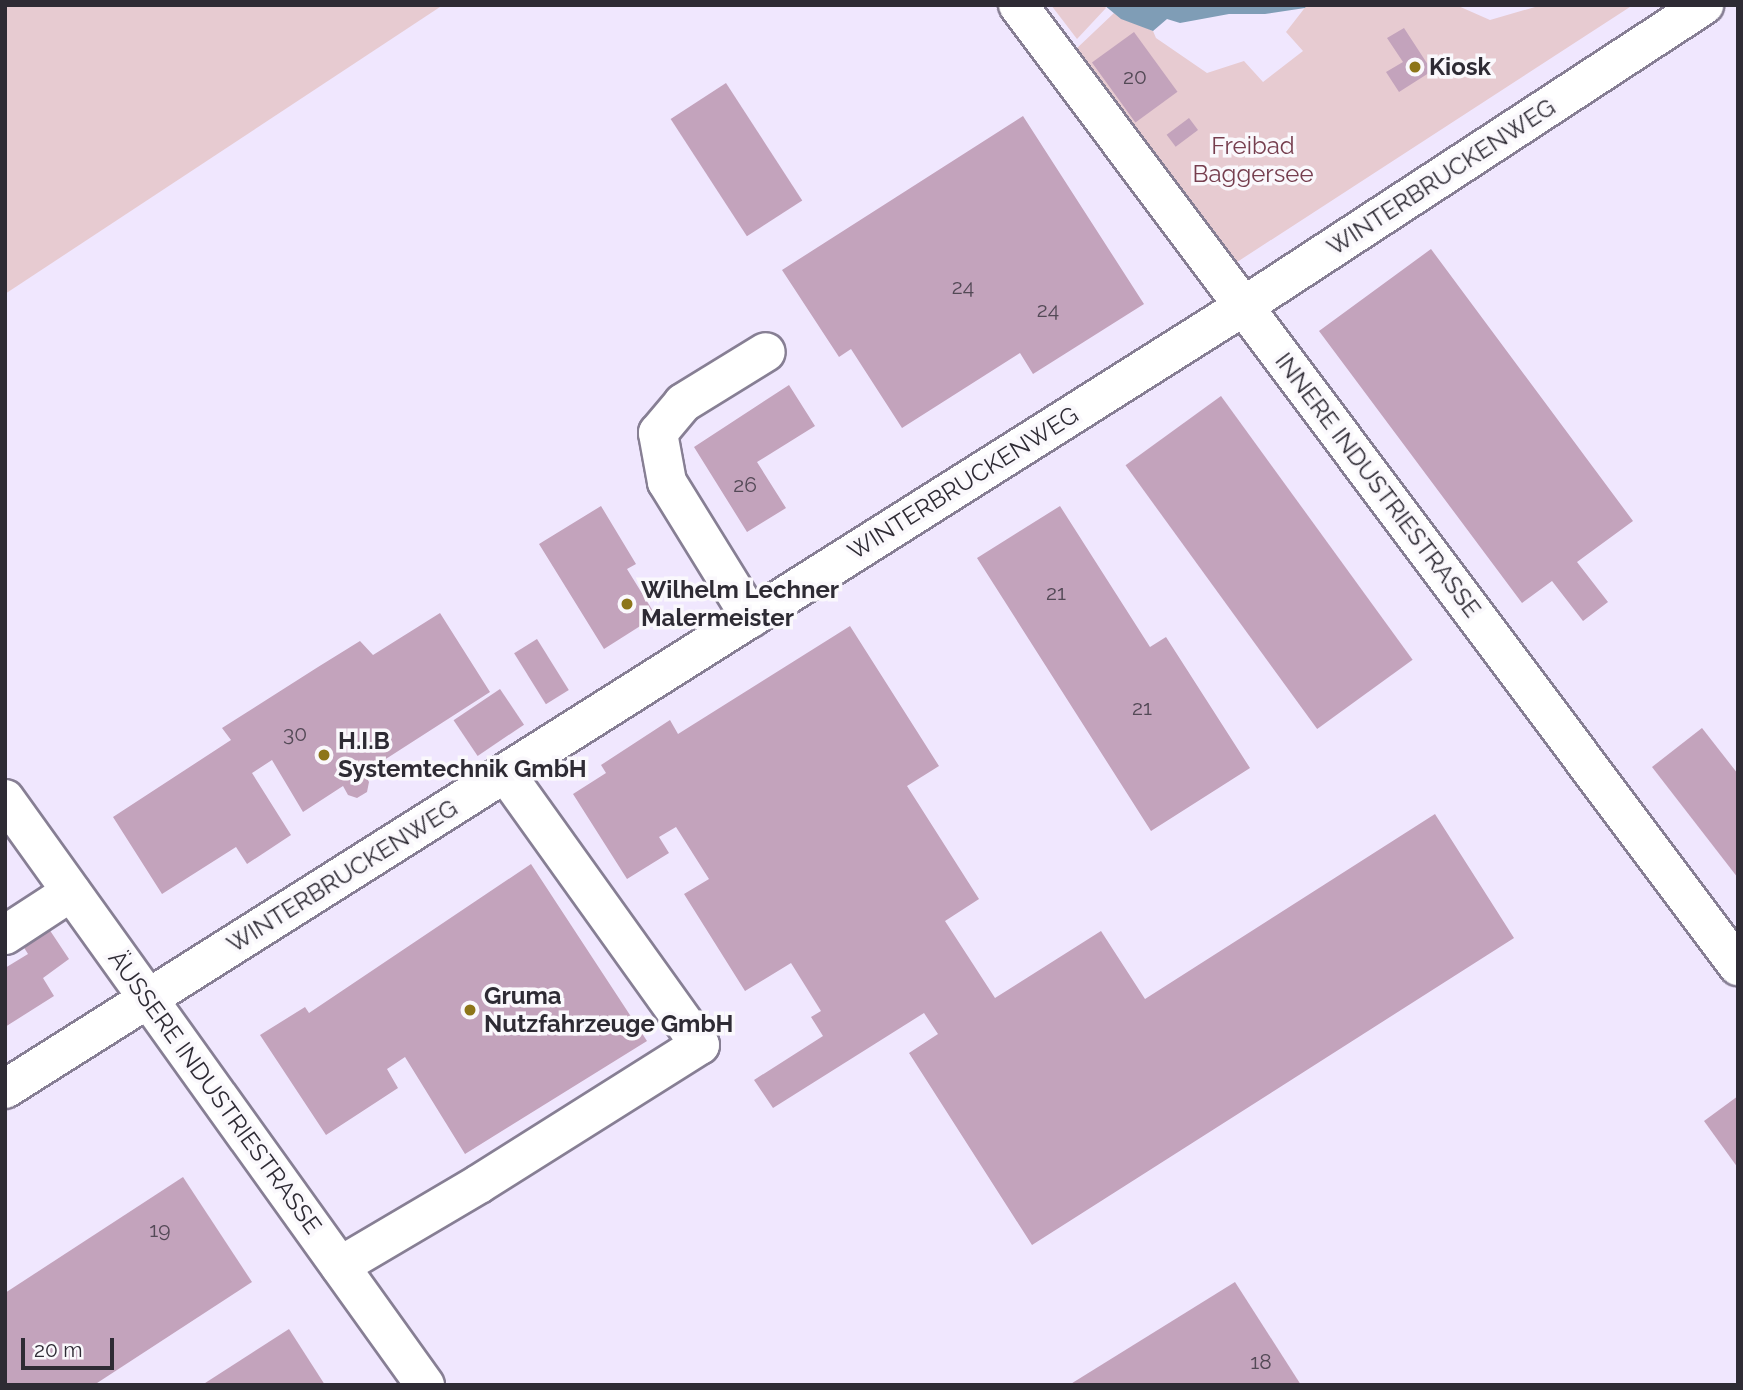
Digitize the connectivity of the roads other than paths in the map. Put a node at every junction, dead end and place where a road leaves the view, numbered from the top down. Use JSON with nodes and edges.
{"nodes":[{"id":1,"x":1018,"y":5,"type":"edge"},
{"id":2,"x":1704,"y":5,"type":"edge"},
{"id":3,"x":1244,"y":306,"type":"junction"},
{"id":4,"x":766,"y":352,"type":"dead end"},
{"id":5,"x":751,"y":618,"type":"junction"},
{"id":6,"x":506,"y":774,"type":"junction"},
{"id":7,"x":5,"y":799,"type":"edge"},
{"id":8,"x":71,"y":892,"type":"junction"},
{"id":9,"x":5,"y":935,"type":"edge"},
{"id":10,"x":1738,"y":965,"type":"edge"},
{"id":11,"x":148,"y":999,"type":"junction"},
{"id":12,"x":5,"y":1089,"type":"edge"},
{"id":13,"x":340,"y":1266,"type":"junction"},
{"id":14,"x":425,"y":1385,"type":"edge"}],
"edges":[{"from":1,"to":3,"type":"street","name":"INNERE INDUSTRIESTRASSE"},
{"from":2,"to":3,"type":"street","name":"WINTERBRUCKENWEG"},
{"from":3,"to":5,"type":"street","name":"WINTERBRUCKENWEG"},
{"from":3,"to":10,"type":"street","name":"INNERE INDUSTRIESTRASSE"},
{"from":4,"to":5,"type":"street"},
{"from":5,"to":6,"type":"street","name":"WINTERBRUCKENWEG"},
{"from":6,"to":11,"type":"street","name":"WINTERBRUCKENWEG"},
{"from":6,"to":13,"type":"street"},
{"from":7,"to":8,"type":"street","name":"ÄUSSERE INDUSTRIESTRASSE"},
{"from":8,"to":9,"type":"street"},
{"from":8,"to":11,"type":"street","name":"ÄUSSERE INDUSTRIESTRASSE"},
{"from":11,"to":12,"type":"street","name":"WINTERBRUCKENWEG"},
{"from":11,"to":13,"type":"street","name":"ÄUSSERE INDUSTRIESTRASSE"},
{"from":13,"to":14,"type":"street","name":"ÄUSSERE INDUSTRIESTRASSE"}]}
